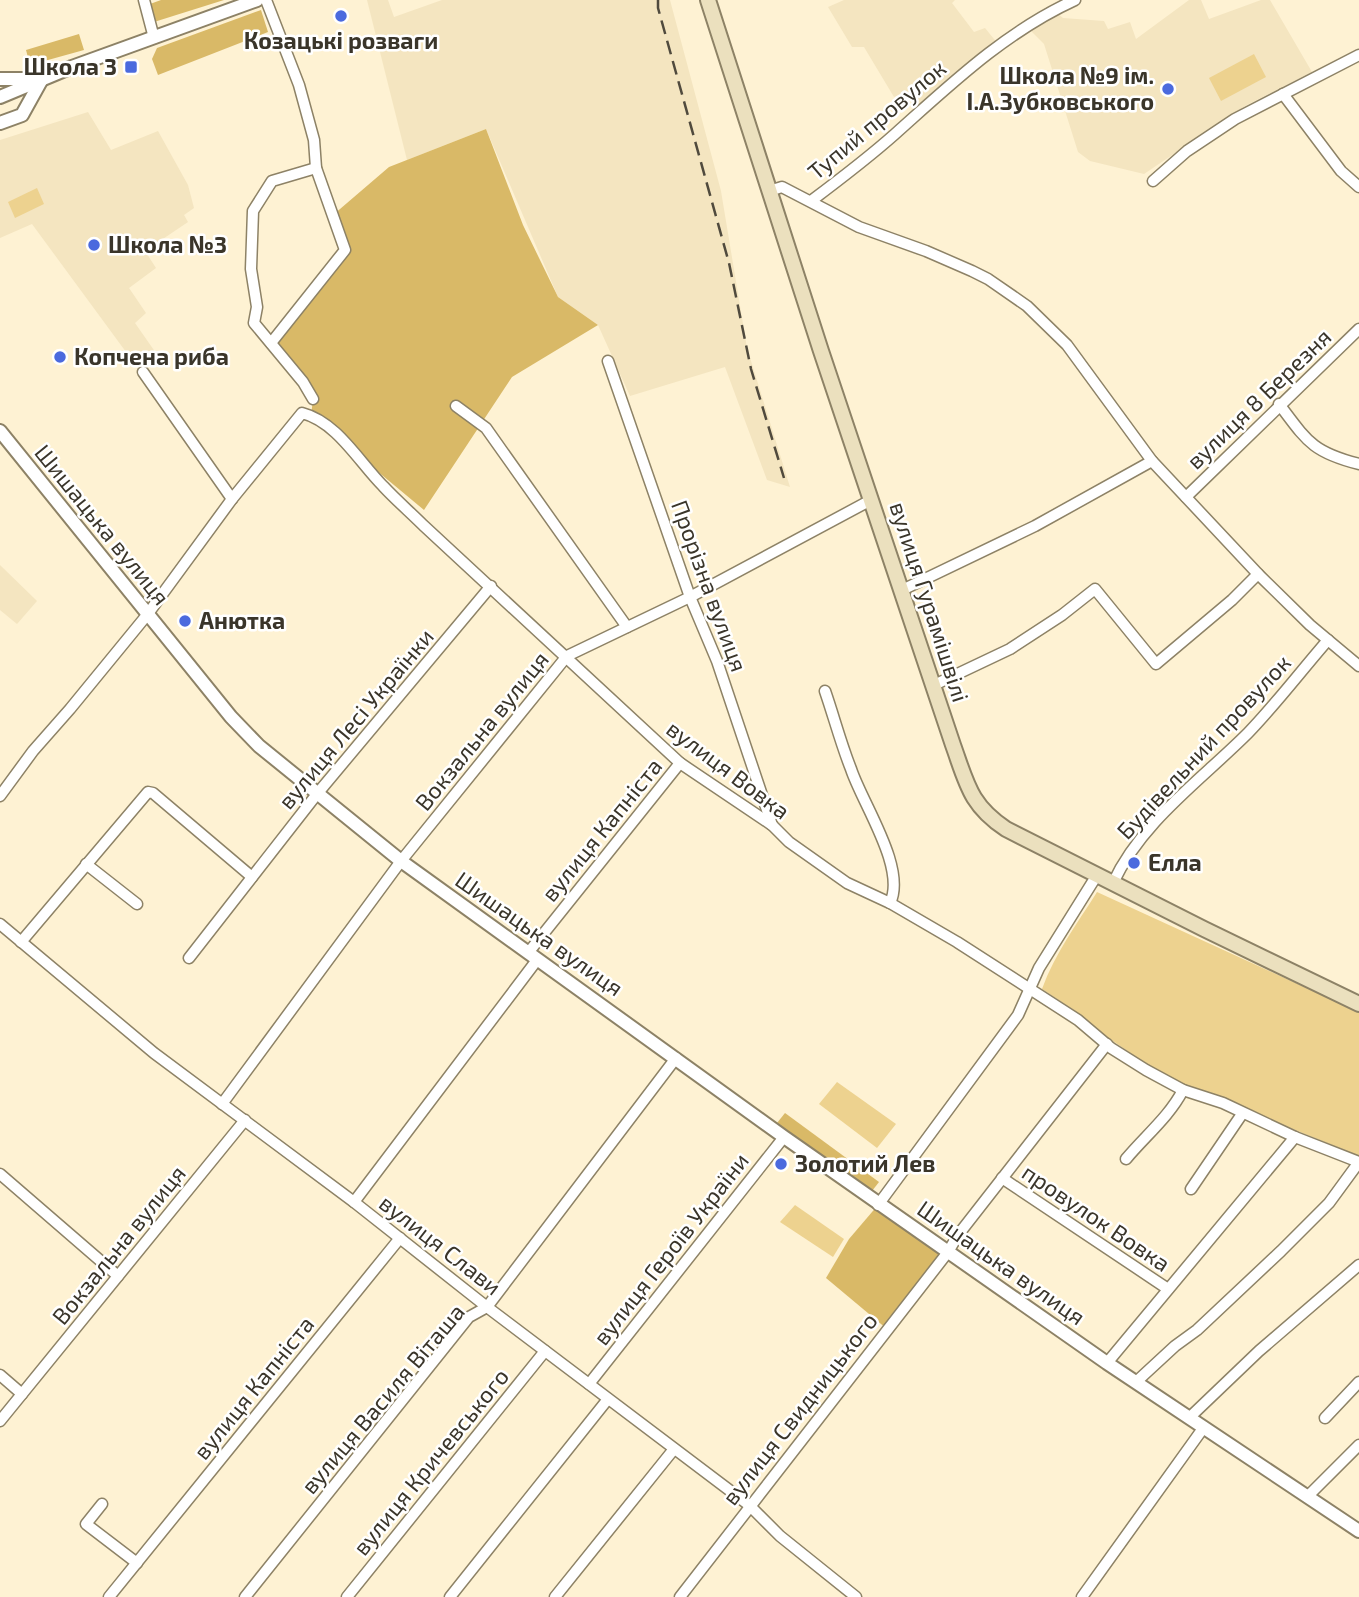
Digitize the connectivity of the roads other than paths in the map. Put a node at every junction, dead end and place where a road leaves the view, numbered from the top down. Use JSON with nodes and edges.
{"nodes":[{"id":1,"x":144,"y":0,"type":"edge"},
{"id":2,"x":257,"y":0,"type":"edge"},
{"id":3,"x":266,"y":0,"type":"edge"},
{"id":4,"x":708,"y":0,"type":"edge"},
{"id":5,"x":1075,"y":0,"type":"edge"},
{"id":6,"x":155,"y":38,"type":"junction"},
{"id":7,"x":1359,"y":55,"type":"edge"},
{"id":8,"x":0,"y":79,"type":"edge"},
{"id":9,"x":42,"y":79,"type":"junction"},
{"id":10,"x":1283,"y":94,"type":"junction"},
{"id":11,"x":5,"y":95,"type":"edge"},
{"id":12,"x":22,"y":115,"type":"junction"},
{"id":13,"x":0,"y":123,"type":"edge"},
{"id":14,"x":316,"y":168,"type":"junction"},
{"id":15,"x":1153,"y":181,"type":"dead end"},
{"id":16,"x":1359,"y":187,"type":"edge"},
{"id":17,"x":769,"y":191,"type":"junction"},
{"id":18,"x":811,"y":201,"type":"junction"},
{"id":19,"x":1359,"y":328,"type":"edge"},
{"id":20,"x":271,"y":343,"type":"junction"},
{"id":21,"x":608,"y":361,"type":"dead end"},
{"id":22,"x":143,"y":372,"type":"dead end"},
{"id":23,"x":313,"y":399,"type":"dead end"},
{"id":24,"x":1279,"y":404,"type":"junction"},
{"id":25,"x":456,"y":406,"type":"dead end"},
{"id":26,"x":0,"y":430,"type":"edge"},
{"id":27,"x":1152,"y":461,"type":"junction"},
{"id":28,"x":1359,"y":464,"type":"edge"},
{"id":29,"x":1186,"y":497,"type":"junction"},
{"id":30,"x":232,"y":499,"type":"junction"},
{"id":31,"x":871,"y":500,"type":"junction"},
{"id":32,"x":1258,"y":574,"type":"junction"},
{"id":33,"x":491,"y":586,"type":"junction"},
{"id":34,"x":900,"y":592,"type":"junction"},
{"id":35,"x":690,"y":597,"type":"junction"},
{"id":36,"x":147,"y":615,"type":"junction"},
{"id":37,"x":627,"y":627,"type":"junction"},
{"id":38,"x":1328,"y":640,"type":"junction"},
{"id":39,"x":567,"y":656,"type":"junction"},
{"id":40,"x":1359,"y":666,"type":"edge"},
{"id":41,"x":932,"y":685,"type":"junction"},
{"id":42,"x":825,"y":691,"type":"dead end"},
{"id":43,"x":680,"y":763,"type":"junction"},
{"id":44,"x":317,"y":794,"type":"junction"},
{"id":45,"x":0,"y":796,"type":"edge"},
{"id":46,"x":772,"y":825,"type":"junction"},
{"id":47,"x":401,"y":861,"type":"junction"},
{"id":48,"x":86,"y":864,"type":"junction"},
{"id":49,"x":1097,"y":875,"type":"junction"},
{"id":50,"x":252,"y":877,"type":"junction"},
{"id":51,"x":1113,"y":883,"type":"junction"},
{"id":52,"x":890,"y":903,"type":"junction"},
{"id":53,"x":137,"y":904,"type":"dead end"},
{"id":54,"x":0,"y":925,"type":"edge"},
{"id":55,"x":21,"y":942,"type":"junction"},
{"id":56,"x":532,"y":957,"type":"junction"},
{"id":57,"x":189,"y":958,"type":"dead end"},
{"id":58,"x":1030,"y":989,"type":"junction"},
{"id":59,"x":1359,"y":1003,"type":"edge"},
{"id":60,"x":1107,"y":1044,"type":"junction"},
{"id":61,"x":676,"y":1058,"type":"junction"},
{"id":62,"x":1183,"y":1090,"type":"junction"},
{"id":63,"x":222,"y":1104,"type":"junction"},
{"id":64,"x":1242,"y":1114,"type":"junction"},
{"id":65,"x":244,"y":1120,"type":"junction"},
{"id":66,"x":784,"y":1137,"type":"junction"},
{"id":67,"x":1295,"y":1137,"type":"junction"},
{"id":68,"x":1126,"y":1159,"type":"dead end"},
{"id":69,"x":1359,"y":1162,"type":"edge"},
{"id":70,"x":0,"y":1174,"type":"edge"},
{"id":71,"x":1002,"y":1178,"type":"junction"},
{"id":72,"x":1191,"y":1189,"type":"dead end"},
{"id":73,"x":354,"y":1202,"type":"junction"},
{"id":74,"x":878,"y":1205,"type":"junction"},
{"id":75,"x":400,"y":1238,"type":"junction"},
{"id":76,"x":950,"y":1249,"type":"junction"},
{"id":77,"x":1359,"y":1265,"type":"edge"},
{"id":78,"x":118,"y":1276,"type":"junction"},
{"id":79,"x":1168,"y":1289,"type":"junction"},
{"id":80,"x":487,"y":1307,"type":"junction"},
{"id":81,"x":545,"y":1350,"type":"junction"},
{"id":82,"x":1107,"y":1363,"type":"junction"},
{"id":83,"x":0,"y":1375,"type":"edge"},
{"id":84,"x":1136,"y":1382,"type":"junction"},
{"id":85,"x":1359,"y":1382,"type":"edge"},
{"id":86,"x":589,"y":1384,"type":"junction"},
{"id":87,"x":22,"y":1394,"type":"junction"},
{"id":88,"x":608,"y":1399,"type":"junction"},
{"id":89,"x":1190,"y":1417,"type":"junction"},
{"id":90,"x":1325,"y":1418,"type":"dead end"},
{"id":91,"x":0,"y":1421,"type":"edge"},
{"id":92,"x":1204,"y":1427,"type":"junction"},
{"id":93,"x":1359,"y":1445,"type":"edge"},
{"id":94,"x":674,"y":1449,"type":"junction"},
{"id":95,"x":1307,"y":1497,"type":"junction"},
{"id":96,"x":102,"y":1504,"type":"dead end"},
{"id":97,"x":749,"y":1505,"type":"junction"},
{"id":98,"x":1359,"y":1531,"type":"edge"},
{"id":99,"x":136,"y":1563,"type":"junction"},
{"id":100,"x":109,"y":1597,"type":"edge"},
{"id":101,"x":245,"y":1597,"type":"edge"},
{"id":102,"x":347,"y":1597,"type":"edge"},
{"id":103,"x":450,"y":1597,"type":"edge"},
{"id":104,"x":555,"y":1597,"type":"edge"},
{"id":105,"x":680,"y":1597,"type":"edge"},
{"id":106,"x":856,"y":1597,"type":"edge"},
{"id":107,"x":1082,"y":1597,"type":"edge"}],
"edges":[{"from":1,"to":6,"type":"street"},
{"from":2,"to":6,"type":"street"},
{"from":3,"to":14,"type":"street"},
{"from":4,"to":17,"type":"main road","name":"вулиця Гурамішвілі"},
{"from":5,"to":18,"type":"street","name":"Тупий провулок"},
{"from":6,"to":9,"type":"street"},
{"from":7,"to":10,"type":"street"},
{"from":8,"to":9,"type":"street"},
{"from":9,"to":11,"type":"street"},
{"from":9,"to":12,"type":"street"},
{"from":10,"to":15,"type":"street"},
{"from":10,"to":16,"type":"street"},
{"from":11,"to":12,"type":"street"},
{"from":12,"to":13,"type":"street"},
{"from":14,"to":20,"type":"street"},
{"from":14,"to":20,"type":"street"},
{"from":17,"to":18,"type":"street"},
{"from":17,"to":31,"type":"main road","name":"вулиця Гурамішвілі"},
{"from":18,"to":27,"type":"street"},
{"from":19,"to":24,"type":"street","name":"вулиця 8 Березня"},
{"from":20,"to":23,"type":"street"},
{"from":21,"to":35,"type":"street","name":"Прорізна вулиця"},
{"from":22,"to":30,"type":"street"},
{"from":24,"to":28,"type":"street"},
{"from":24,"to":29,"type":"street","name":"вулиця 8 Березня"},
{"from":25,"to":37,"type":"street"},
{"from":26,"to":36,"type":"street","name":"Шишацька вулиця"},
{"from":27,"to":29,"type":"street"},
{"from":27,"to":34,"type":"street"},
{"from":29,"to":32,"type":"street"},
{"from":30,"to":33,"type":"street","name":"вулиця Вовка"},
{"from":30,"to":36,"type":"street"},
{"from":31,"to":34,"type":"main road","name":"вулиця Гурамішвілі"},
{"from":31,"to":35,"type":"street","name":"Вокзальна вулиця"},
{"from":32,"to":38,"type":"street"},
{"from":32,"to":41,"type":"street"},
{"from":33,"to":39,"type":"street","name":"вулиця Вовка"},
{"from":33,"to":44,"type":"street","name":"вулиця Лесі Українки"},
{"from":34,"to":41,"type":"main road","name":"вулиця Гурамішвілі"},
{"from":35,"to":37,"type":"street","name":"Вокзальна вулиця"},
{"from":35,"to":46,"type":"street","name":"Прорізна вулиця"},
{"from":36,"to":44,"type":"street","name":"Шишацька вулиця"},
{"from":36,"to":45,"type":"street"},
{"from":37,"to":39,"type":"street","name":"Вокзальна вулиця"},
{"from":38,"to":40,"type":"street"},
{"from":38,"to":51,"type":"street","name":"Будівельний провулок"},
{"from":39,"to":43,"type":"street","name":"вулиця Вовка"},
{"from":39,"to":47,"type":"street","name":"Вокзальна вулиця"},
{"from":41,"to":49,"type":"main road","name":"вулиця Гурамішвілі"},
{"from":42,"to":52,"type":"street"},
{"from":43,"to":46,"type":"street","name":"вулиця Вовка"},
{"from":43,"to":56,"type":"street","name":"вулиця Капніста"},
{"from":44,"to":47,"type":"street","name":"Шишацька вулиця"},
{"from":44,"to":50,"type":"street","name":"вулиця Лесі Українки"},
{"from":46,"to":52,"type":"street","name":"вулиця Вовка"},
{"from":47,"to":56,"type":"street","name":"Шишацька вулиця"},
{"from":47,"to":63,"type":"street","name":"Вокзальна вулиця"},
{"from":48,"to":50,"type":"street"},
{"from":48,"to":53,"type":"street"},
{"from":48,"to":55,"type":"street"},
{"from":49,"to":51,"type":"main road","name":"вулиця Гурамішвілі"},
{"from":49,"to":58,"type":"street"},
{"from":50,"to":57,"type":"street","name":"вулиця Лесі Українки"},
{"from":51,"to":59,"type":"main road","name":"вулиця Гурамішвілі"},
{"from":52,"to":58,"type":"street","name":"вулиця Вовка"},
{"from":54,"to":55,"type":"street","name":"вулиця Слави"},
{"from":55,"to":63,"type":"street","name":"вулиця Слави"},
{"from":56,"to":61,"type":"street","name":"Шишацька вулиця"},
{"from":56,"to":73,"type":"street","name":"вулиця Капніста"},
{"from":58,"to":60,"type":"street","name":"вулиця Вовка"},
{"from":58,"to":74,"type":"street"},
{"from":60,"to":62,"type":"street","name":"вулиця Вовка"},
{"from":60,"to":71,"type":"street","name":"вулиця Свидницького"},
{"from":61,"to":66,"type":"street","name":"Шишацька вулиця"},
{"from":61,"to":80,"type":"street","name":"вулиця Василя Віташа"},
{"from":62,"to":64,"type":"street","name":"вулиця Вовка"},
{"from":62,"to":68,"type":"street"},
{"from":63,"to":65,"type":"street","name":"вулиця Слави"},
{"from":64,"to":67,"type":"street","name":"вулиця Вовка"},
{"from":64,"to":72,"type":"street"},
{"from":65,"to":73,"type":"street","name":"вулиця Слави"},
{"from":65,"to":78,"type":"street","name":"Вокзальна вулиця"},
{"from":66,"to":74,"type":"street","name":"Шишацька вулиця"},
{"from":66,"to":86,"type":"street","name":"вулиця Героїв України"},
{"from":67,"to":69,"type":"street","name":"вулиця Вовка"},
{"from":67,"to":79,"type":"street","name":"провулок Вовка"},
{"from":69,"to":84,"type":"street"},
{"from":70,"to":78,"type":"street"},
{"from":71,"to":76,"type":"street","name":"вулиця Свидницького"},
{"from":71,"to":79,"type":"street","name":"провулок Вовка"},
{"from":73,"to":75,"type":"street","name":"вулиця Слави"},
{"from":74,"to":76,"type":"street","name":"Шишацька вулиця"},
{"from":75,"to":80,"type":"street","name":"вулиця Слави"},
{"from":75,"to":99,"type":"street","name":"вулиця Капніста"},
{"from":76,"to":82,"type":"street","name":"Шишацька вулиця"},
{"from":76,"to":97,"type":"street","name":"вулиця Свидницького"},
{"from":77,"to":89,"type":"street"},
{"from":78,"to":87,"type":"street","name":"Вокзальна вулиця"},
{"from":79,"to":82,"type":"street","name":"провулок Вовка"},
{"from":80,"to":81,"type":"street","name":"вулиця Слави"},
{"from":80,"to":101,"type":"street","name":"вулиця Василя Віташа"},
{"from":81,"to":86,"type":"street","name":"вулиця Слави"},
{"from":81,"to":102,"type":"street","name":"вулиця Кричевського"},
{"from":82,"to":84,"type":"street","name":"Шишацька вулиця"},
{"from":83,"to":87,"type":"street"},
{"from":84,"to":89,"type":"street","name":"Шишацька вулиця"},
{"from":85,"to":90,"type":"street"},
{"from":86,"to":88,"type":"street","name":"вулиця Слави"},
{"from":87,"to":91,"type":"street","name":"Вокзальна вулиця"},
{"from":88,"to":94,"type":"street","name":"вулиця Слави"},
{"from":88,"to":103,"type":"street"},
{"from":89,"to":92,"type":"street","name":"Шишацька вулиця"},
{"from":92,"to":95,"type":"street","name":"Шишацька вулиця"},
{"from":92,"to":107,"type":"street"},
{"from":93,"to":95,"type":"street"},
{"from":94,"to":97,"type":"street","name":"вулиця Слави"},
{"from":94,"to":104,"type":"street"},
{"from":95,"to":98,"type":"street","name":"Шишацька вулиця"},
{"from":96,"to":99,"type":"street"},
{"from":97,"to":105,"type":"street","name":"вулиця Свидницького"},
{"from":97,"to":106,"type":"street","name":"вулиця Слави"},
{"from":99,"to":100,"type":"street","name":"вулиця Капніста"}]}
